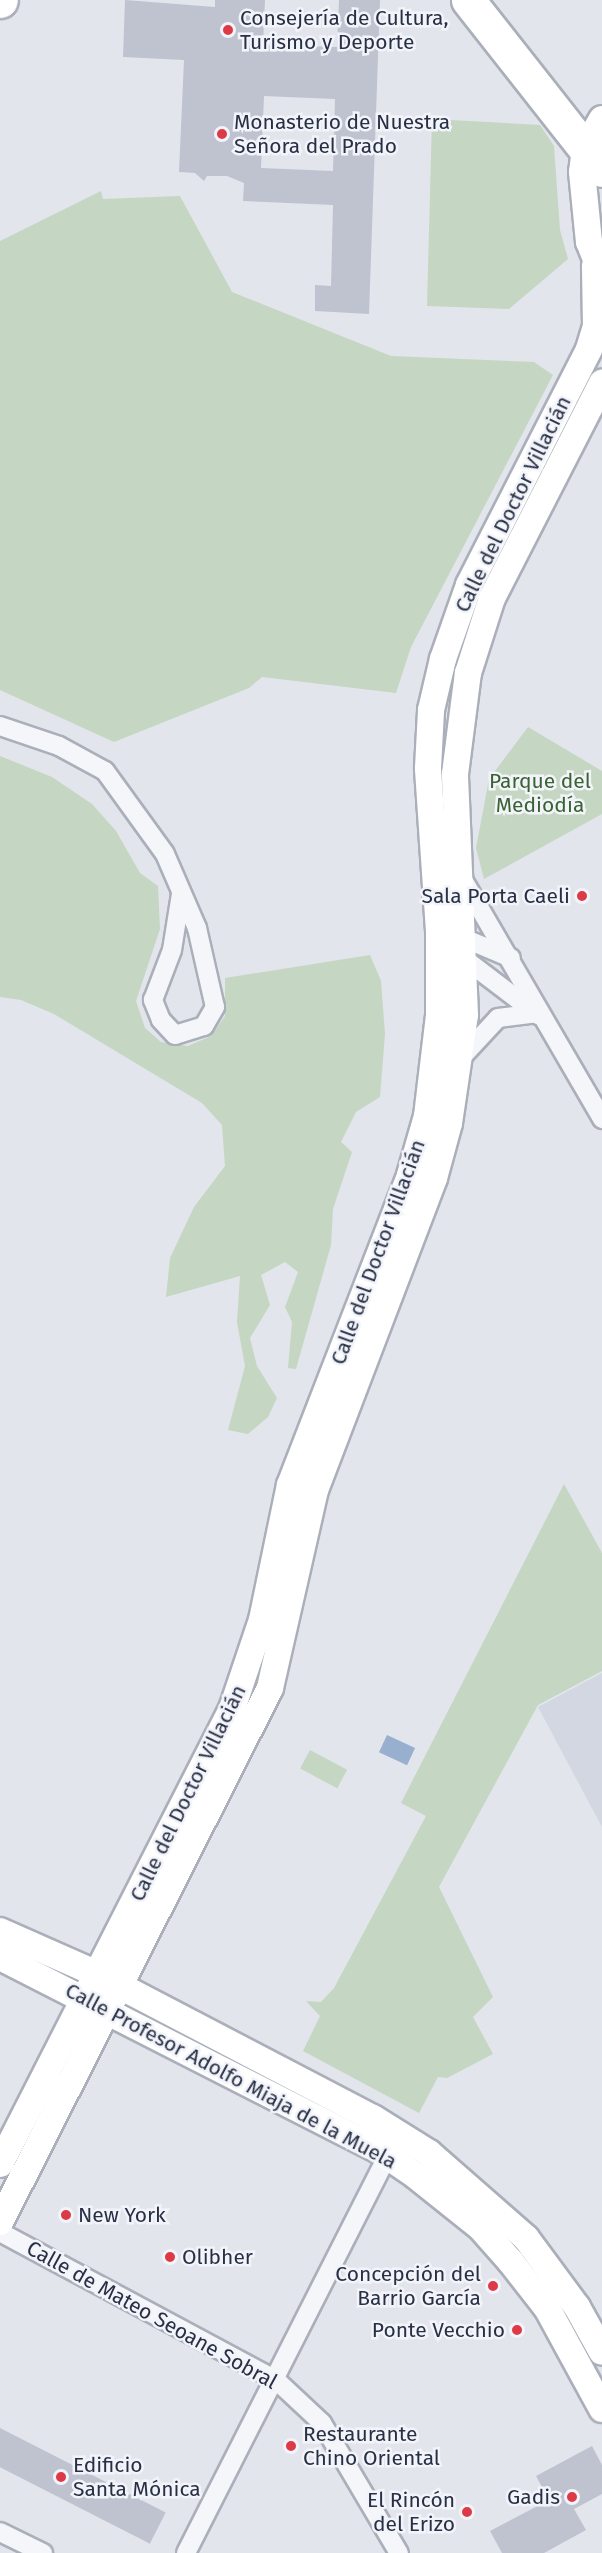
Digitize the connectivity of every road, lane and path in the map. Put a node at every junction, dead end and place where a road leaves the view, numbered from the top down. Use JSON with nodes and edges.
{"nodes":[{"id":1,"x":468,"y":0,"type":"edge"},
{"id":2,"x":496,"y":0,"type":"edge"},
{"id":3,"x":597,"y":140,"type":"edge"},
{"id":4,"x":599,"y":270,"type":"edge"},
{"id":5,"x":602,"y":383,"type":"edge"},
{"id":6,"x":0,"y":726,"type":"edge"},
{"id":7,"x":462,"y":878,"type":"junction"},
{"id":8,"x":181,"y":894,"type":"junction"},
{"id":9,"x":453,"y":951,"type":"junction"},
{"id":10,"x":512,"y":959,"type":"junction"},
{"id":11,"x":522,"y":976,"type":"junction"},
{"id":12,"x":515,"y":994,"type":"junction"},
{"id":13,"x":536,"y":1013,"type":"junction"},
{"id":14,"x":498,"y":1018,"type":"junction"},
{"id":15,"x":558,"y":1036,"type":"junction"},
{"id":16,"x":461,"y":1058,"type":"junction"},
{"id":17,"x":602,"y":1119,"type":"edge"},
{"id":18,"x":0,"y":1931,"type":"edge"},
{"id":19,"x":0,"y":1957,"type":"edge"},
{"id":20,"x":97,"y":1974,"type":"junction"},
{"id":21,"x":122,"y":1987,"type":"junction"},
{"id":22,"x":85,"y":1999,"type":"junction"},
{"id":23,"x":108,"y":2012,"type":"junction"},
{"id":24,"x":387,"y":2156,"type":"junction"},
{"id":25,"x":0,"y":2164,"type":"edge"},
{"id":26,"x":0,"y":2222,"type":"edge"},
{"id":27,"x":0,"y":2232,"type":"edge"},
{"id":28,"x":602,"y":2352,"type":"edge"},
{"id":29,"x":276,"y":2380,"type":"junction"},
{"id":30,"x":602,"y":2409,"type":"edge"},
{"id":31,"x":0,"y":2532,"type":"edge"},
{"id":32,"x":43,"y":2553,"type":"edge"},
{"id":33,"x":186,"y":2553,"type":"edge"},
{"id":34,"x":399,"y":2553,"type":"edge"}],
"edges":[{"from":1,"to":3,"type":"highway"},
{"from":2,"to":3,"type":"highway"},
{"from":3,"to":4,"type":"street","name":"Calle del Doctor Villacián"},
{"from":4,"to":9,"type":"street","name":"Calle del Doctor Villacián"},
{"from":5,"to":7,"type":"street","name":"Calle del Doctor Villacián"},
{"from":6,"to":8,"type":"street"},
{"from":7,"to":9,"type":"street","name":"Calle del Doctor Villacián"},
{"from":7,"to":10,"type":"street"},
{"from":8,"to":8,"type":"street"},
{"from":9,"to":10,"type":"street"},
{"from":9,"to":12,"type":"street"},
{"from":9,"to":16,"type":"street","name":"Calle del Doctor Villacián"},
{"from":9,"to":20,"type":"street","name":"Calle del Doctor Villacián"},
{"from":10,"to":11,"type":"street"},
{"from":11,"to":12,"type":"street"},
{"from":11,"to":15,"type":"street"},
{"from":12,"to":13,"type":"street"},
{"from":12,"to":14,"type":"street"},
{"from":13,"to":14,"type":"street"},
{"from":13,"to":15,"type":"street"},
{"from":14,"to":16,"type":"street"},
{"from":15,"to":17,"type":"street"},
{"from":16,"to":21,"type":"street","name":"Calle del Doctor Villacián"},
{"from":18,"to":20,"type":"street","name":"Calle Profesor Adolfo Miaja de la Muela"},
{"from":19,"to":22,"type":"street","name":"Calle Profesor Adolfo Miaja de la Muela"},
{"from":20,"to":21,"type":"street","name":"Calle Profesor Adolfo Miaja de la Muela"},
{"from":20,"to":22,"type":"street","name":"Calle del Doctor Villacián"},
{"from":21,"to":23,"type":"street","name":"Calle del Doctor Villacián"},
{"from":21,"to":28,"type":"street","name":"Calle Profesor Adolfo Miaja de la Muela"},
{"from":22,"to":23,"type":"street","name":"Calle Profesor Adolfo Miaja de la Muela"},
{"from":22,"to":25,"type":"street","name":"Calle del Doctor Villacián"},
{"from":23,"to":24,"type":"street","name":"Calle Profesor Adolfo Miaja de la Muela"},
{"from":23,"to":26,"type":"street","name":"Calle del Doctor Villacián"},
{"from":24,"to":29,"type":"street"},
{"from":24,"to":30,"type":"street","name":"Calle Profesor Adolfo Miaja de la Muela"},
{"from":27,"to":29,"type":"street","name":"Calle de Mateo Seoane Sobral"},
{"from":29,"to":33,"type":"street"},
{"from":29,"to":34,"type":"street","name":"Calle de Mateo Seoane Sobral"},
{"from":31,"to":32,"type":"street"}]}
